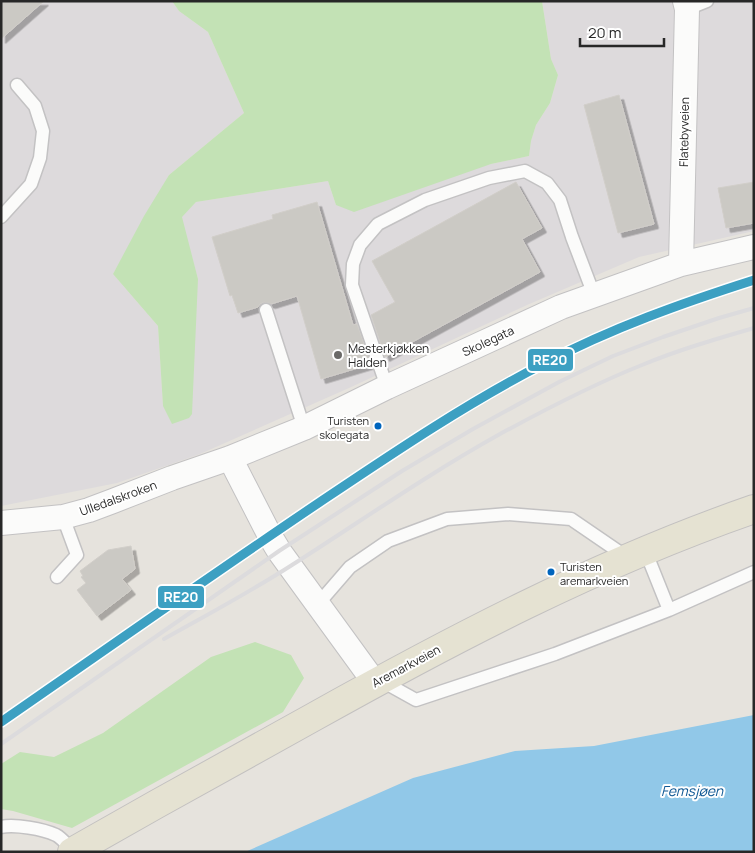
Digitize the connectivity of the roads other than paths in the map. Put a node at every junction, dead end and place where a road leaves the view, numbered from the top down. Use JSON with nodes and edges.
{"nodes":[{"id":1,"x":693,"y":4,"type":"edge"},
{"id":2,"x":17,"y":85,"type":"dead end"},
{"id":3,"x":1,"y":217,"type":"edge"},
{"id":4,"x":754,"y":247,"type":"edge"},
{"id":5,"x":681,"y":264,"type":"junction"},
{"id":6,"x":594,"y":295,"type":"junction"},
{"id":7,"x":266,"y":310,"type":"dead end"},
{"id":8,"x":387,"y":387,"type":"junction"},
{"id":9,"x":304,"y":428,"type":"junction"},
{"id":10,"x":230,"y":458,"type":"junction"},
{"id":11,"x":754,"y":509,"type":"edge"},
{"id":12,"x":63,"y":517,"type":"junction"},
{"id":13,"x":1,"y":523,"type":"edge"},
{"id":14,"x":637,"y":554,"type":"junction"},
{"id":15,"x":754,"y":572,"type":"edge"},
{"id":16,"x":57,"y":577,"type":"dead end"},
{"id":17,"x":318,"y":604,"type":"junction"},
{"id":18,"x":669,"y":610,"type":"junction"},
{"id":19,"x":378,"y":681,"type":"junction"},
{"id":20,"x":1,"y":827,"type":"edge"},
{"id":21,"x":73,"y":851,"type":"edge"}],
"edges":[{"from":1,"to":5,"type":"street","name":"Flatebyveien"},
{"from":2,"to":3,"type":"lane"},
{"from":4,"to":5,"type":"street","name":"Skolegata"},
{"from":5,"to":6,"type":"street","name":"Skolegata"},
{"from":6,"to":8,"type":"street","name":"Skolegata"},
{"from":6,"to":8,"type":"lane"},
{"from":7,"to":9,"type":"lane"},
{"from":8,"to":9,"type":"street","name":"Skolegata"},
{"from":9,"to":10,"type":"street","name":"Skolegata"},
{"from":10,"to":12,"type":"street","name":"Ulledalskroken"},
{"from":10,"to":17,"type":"street"},
{"from":11,"to":14,"type":"main road","name":"Aremarkveien"},
{"from":12,"to":13,"type":"street","name":"Ulledalskroken"},
{"from":12,"to":16,"type":"lane"},
{"from":14,"to":17,"type":"lane"},
{"from":14,"to":18,"type":"lane"},
{"from":14,"to":19,"type":"main road","name":"Aremarkveien"},
{"from":15,"to":18,"type":"lane"},
{"from":17,"to":19,"type":"street"},
{"from":18,"to":19,"type":"lane"},
{"from":19,"to":21,"type":"main road","name":"Aremarkveien"},
{"from":20,"to":21,"type":"lane"}]}
